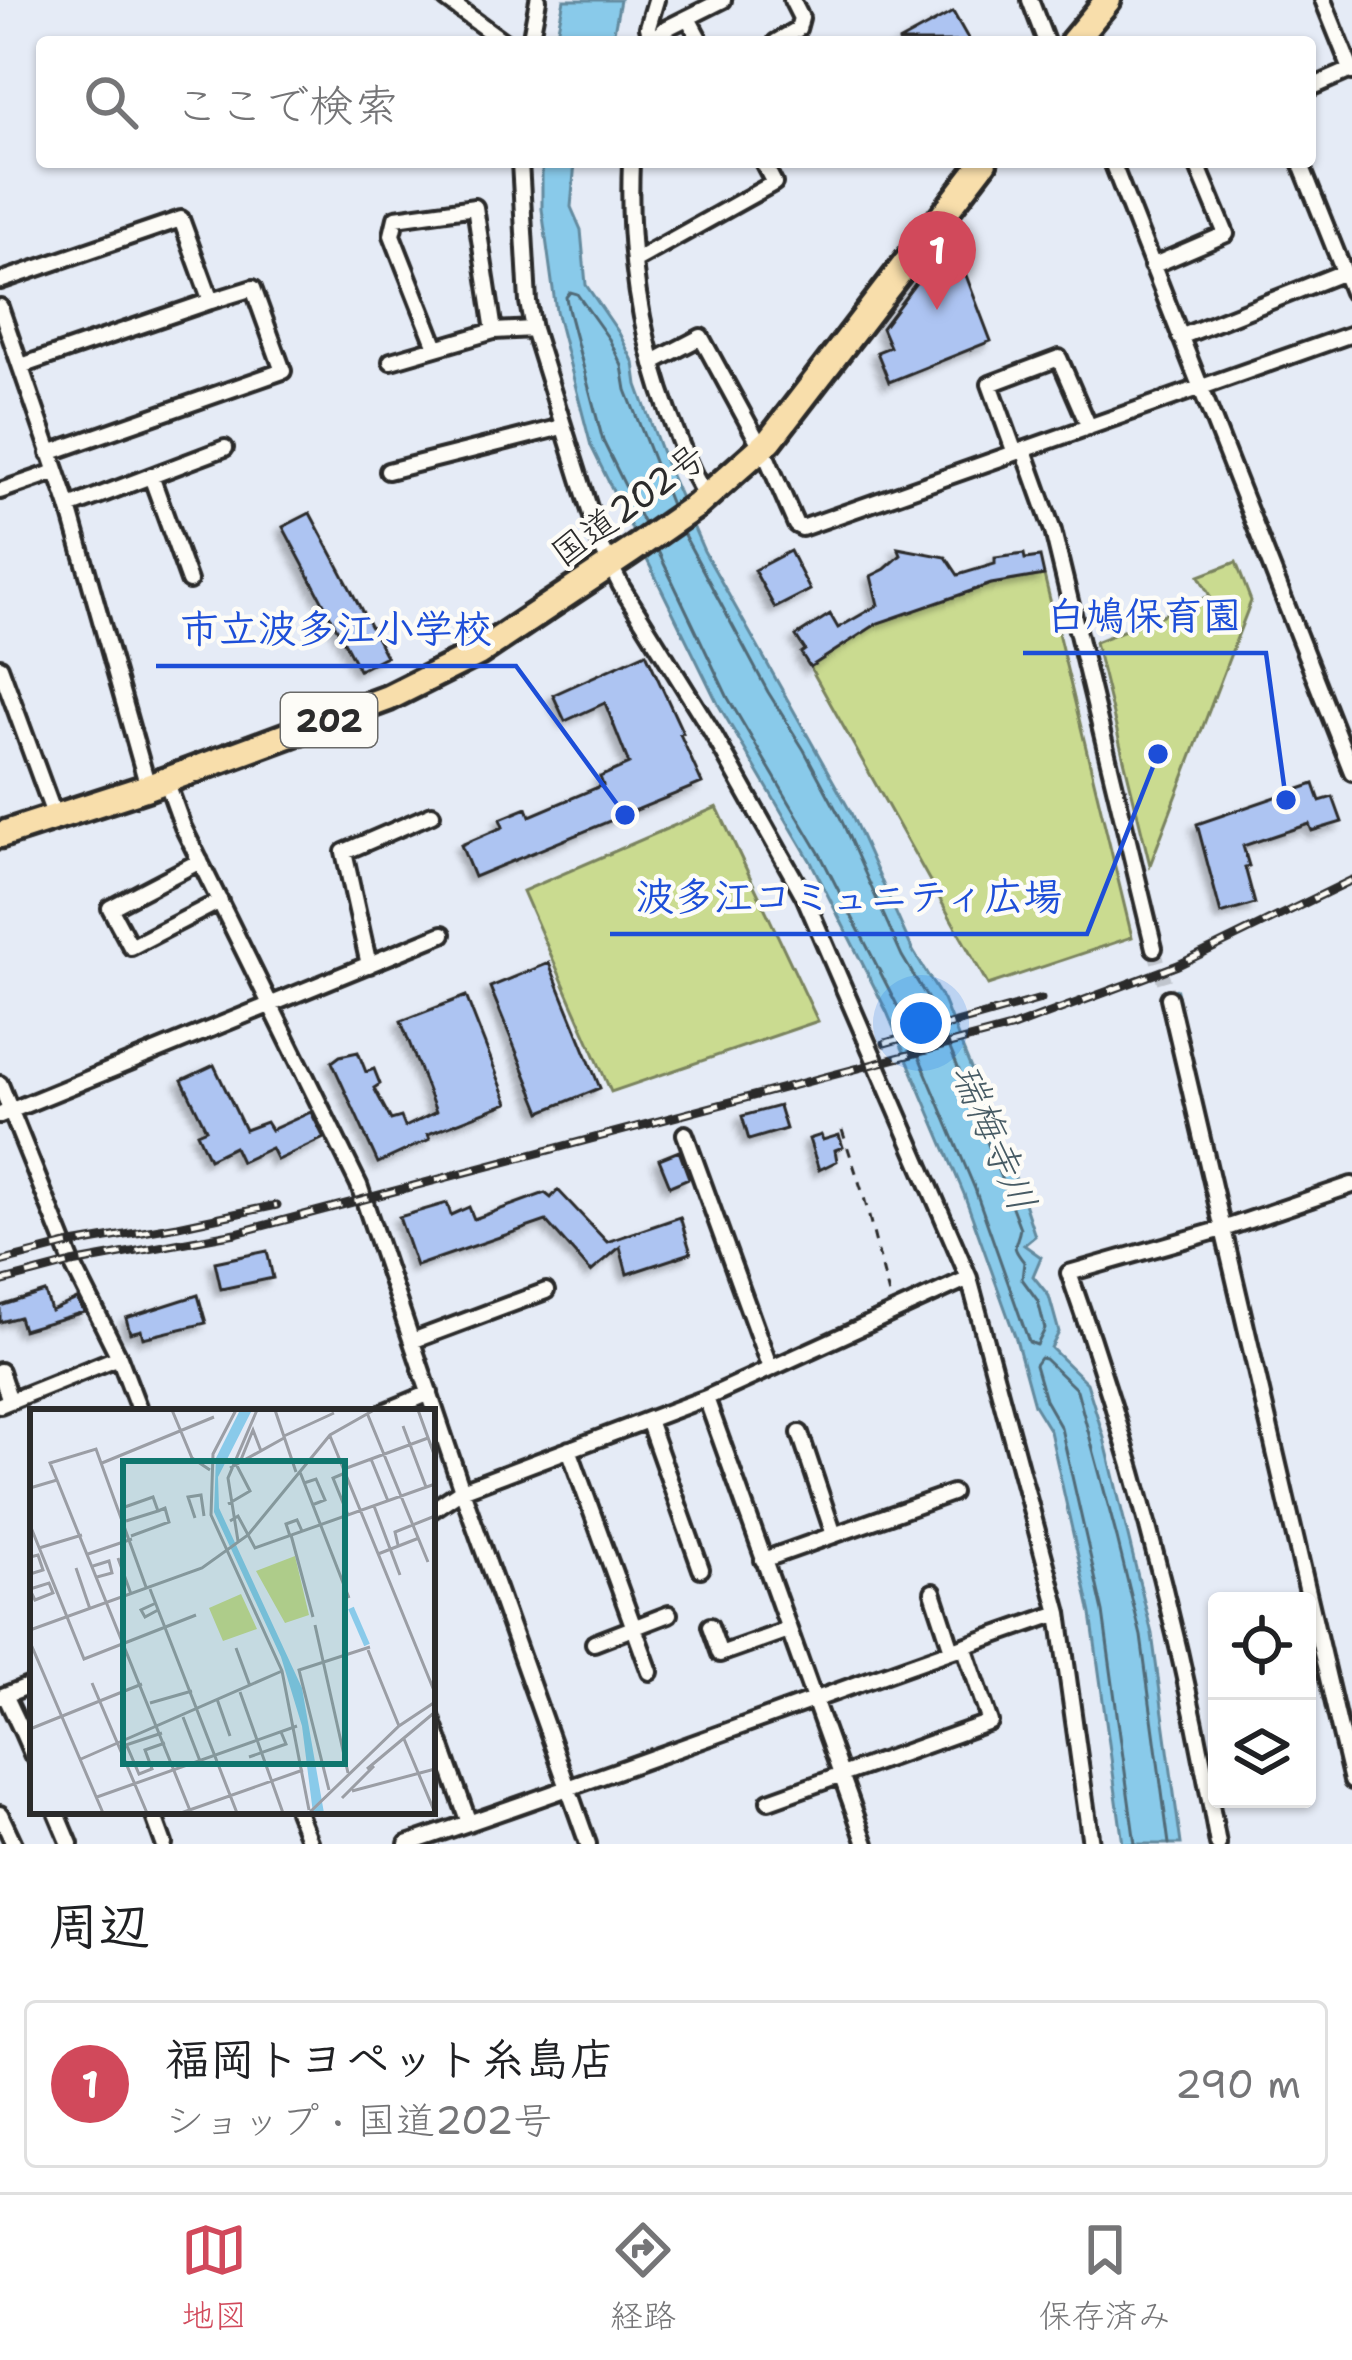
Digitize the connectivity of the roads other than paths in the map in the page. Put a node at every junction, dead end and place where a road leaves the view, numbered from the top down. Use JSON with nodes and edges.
{"nodes":[{"id":1,"x":447,"y":0,"type":"edge"},
{"id":2,"x":538,"y":0,"type":"edge"},
{"id":3,"x":656,"y":0,"type":"edge"},
{"id":4,"x":792,"y":0,"type":"edge"},
{"id":5,"x":1030,"y":0,"type":"edge"},
{"id":6,"x":1108,"y":0,"type":"edge"},
{"id":7,"x":1322,"y":0,"type":"edge"},
{"id":8,"x":715,"y":2,"type":"edge"},
{"id":9,"x":688,"y":18,"type":"junction"},
{"id":10,"x":496,"y":36,"type":"edge"},
{"id":11,"x":531,"y":36,"type":"edge"},
{"id":12,"x":651,"y":36,"type":"edge"},
{"id":13,"x":658,"y":36,"type":"edge"},
{"id":14,"x":698,"y":36,"type":"edge"},
{"id":15,"x":786,"y":36,"type":"edge"},
{"id":16,"x":1044,"y":36,"type":"edge"},
{"id":17,"x":1077,"y":36,"type":"edge"},
{"id":18,"x":1347,"y":48,"type":"edge"},
{"id":19,"x":1352,"y":71,"type":"edge"},
{"id":20,"x":1316,"y":86,"type":"edge"},
{"id":21,"x":520,"y":168,"type":"edge"},
{"id":22,"x":631,"y":168,"type":"edge"},
{"id":23,"x":766,"y":168,"type":"edge"},
{"id":24,"x":979,"y":168,"type":"edge"},
{"id":25,"x":1114,"y":168,"type":"edge"},
{"id":26,"x":1198,"y":168,"type":"edge"},
{"id":27,"x":1302,"y":168,"type":"edge"},
{"id":28,"x":634,"y":261,"type":"junction"},
{"id":29,"x":1152,"y":266,"type":"junction"},
{"id":30,"x":1344,"y":272,"type":"junction"},
{"id":31,"x":0,"y":281,"type":"edge"},
{"id":32,"x":1352,"y":292,"type":"edge"},
{"id":33,"x":212,"y":301,"type":"junction"},
{"id":34,"x":0,"y":307,"type":"edge"},
{"id":35,"x":533,"y":329,"type":"junction"},
{"id":36,"x":494,"y":331,"type":"junction"},
{"id":37,"x":1352,"y":334,"type":"edge"},
{"id":38,"x":1180,"y":337,"type":"junction"},
{"id":39,"x":436,"y":347,"type":"junction"},
{"id":40,"x":391,"y":361,"type":"dead end"},
{"id":41,"x":653,"y":362,"type":"junction"},
{"id":42,"x":21,"y":366,"type":"junction"},
{"id":43,"x":1200,"y":388,"type":"junction"},
{"id":44,"x":562,"y":427,"type":"junction"},
{"id":45,"x":1089,"y":427,"type":"junction"},
{"id":46,"x":225,"y":448,"type":"dead end"},
{"id":47,"x":760,"y":450,"type":"junction"},
{"id":48,"x":1019,"y":451,"type":"junction"},
{"id":49,"x":49,"y":453,"type":"junction"},
{"id":50,"x":388,"y":471,"type":"dead end"},
{"id":51,"x":56,"y":472,"type":"junction"},
{"id":52,"x":151,"y":476,"type":"junction"},
{"id":53,"x":0,"y":491,"type":"edge"},
{"id":54,"x":701,"y":501,"type":"junction"},
{"id":55,"x":69,"y":507,"type":"junction"},
{"id":56,"x":621,"y":558,"type":"junction"},
{"id":57,"x":189,"y":581,"type":"dead end"},
{"id":58,"x":0,"y":667,"type":"edge"},
{"id":59,"x":1352,"y":772,"type":"edge"},
{"id":60,"x":157,"y":783,"type":"junction"},
{"id":61,"x":432,"y":814,"type":"dead end"},
{"id":62,"x":56,"y":817,"type":"junction"},
{"id":63,"x":0,"y":835,"type":"edge"},
{"id":64,"x":200,"y":862,"type":"junction"},
{"id":65,"x":220,"y":902,"type":"junction"},
{"id":66,"x":443,"y":934,"type":"dead end"},
{"id":67,"x":1154,"y":948,"type":"tunnel mouth"},
{"id":68,"x":369,"y":964,"type":"junction"},
{"id":69,"x":1169,"y":998,"type":"tunnel mouth"},
{"id":70,"x":271,"y":1004,"type":"junction"},
{"id":71,"x":0,"y":1084,"type":"edge"},
{"id":72,"x":6,"y":1112,"type":"edge"},
{"id":73,"x":686,"y":1134,"type":"dead end"},
{"id":74,"x":1352,"y":1184,"type":"edge"},
{"id":75,"x":1223,"y":1229,"type":"junction"},
{"id":76,"x":969,"y":1278,"type":"junction"},
{"id":77,"x":546,"y":1291,"type":"dead end"},
{"id":78,"x":412,"y":1341,"type":"junction"},
{"id":79,"x":118,"y":1357,"type":"junction"},
{"id":80,"x":770,"y":1369,"type":"junction"},
{"id":81,"x":0,"y":1371,"type":"edge"},
{"id":82,"x":430,"y":1393,"type":"junction"},
{"id":83,"x":706,"y":1398,"type":"junction"},
{"id":84,"x":5,"y":1403,"type":"edge"},
{"id":85,"x":139,"y":1409,"type":"edge"},
{"id":86,"x":391,"y":1409,"type":"edge"},
{"id":87,"x":648,"y":1420,"type":"junction"},
{"id":88,"x":800,"y":1433,"type":"dead end"},
{"id":89,"x":569,"y":1449,"type":"junction"},
{"id":90,"x":462,"y":1490,"type":"junction"},
{"id":91,"x":952,"y":1493,"type":"dead end"},
{"id":92,"x":435,"y":1508,"type":"edge"},
{"id":93,"x":834,"y":1535,"type":"junction"},
{"id":94,"x":764,"y":1560,"type":"junction"},
{"id":95,"x":701,"y":1568,"type":"dead end"},
{"id":96,"x":932,"y":1592,"type":"dead end"},
{"id":97,"x":1059,"y":1613,"type":"junction"},
{"id":98,"x":669,"y":1614,"type":"dead end"},
{"id":99,"x":710,"y":1626,"type":"dead end"},
{"id":100,"x":634,"y":1628,"type":"junction"},
{"id":101,"x":788,"y":1630,"type":"junction"},
{"id":102,"x":594,"y":1643,"type":"dead end"},
{"id":103,"x":958,"y":1648,"type":"junction"},
{"id":104,"x":650,"y":1672,"type":"dead end"},
{"id":105,"x":3,"y":1696,"type":"edge"},
{"id":106,"x":813,"y":1698,"type":"junction"},
{"id":107,"x":435,"y":1727,"type":"edge"},
{"id":108,"x":28,"y":1731,"type":"edge"},
{"id":109,"x":842,"y":1776,"type":"junction"},
{"id":110,"x":1352,"y":1781,"type":"edge"},
{"id":111,"x":569,"y":1789,"type":"junction"},
{"id":112,"x":769,"y":1801,"type":"dead end"},
{"id":113,"x":0,"y":1814,"type":"edge"},
{"id":114,"x":57,"y":1814,"type":"edge"},
{"id":115,"x":153,"y":1814,"type":"edge"},
{"id":116,"x":298,"y":1814,"type":"edge"},
{"id":117,"x":470,"y":1823,"type":"junction"},
{"id":118,"x":455,"y":1836,"type":"edge"},
{"id":119,"x":14,"y":1844,"type":"edge"},
{"id":120,"x":70,"y":1844,"type":"edge"},
{"id":121,"x":164,"y":1844,"type":"edge"},
{"id":122,"x":310,"y":1844,"type":"edge"},
{"id":123,"x":407,"y":1844,"type":"edge"},
{"id":124,"x":588,"y":1844,"type":"edge"},
{"id":125,"x":866,"y":1844,"type":"edge"},
{"id":126,"x":1091,"y":1844,"type":"edge"},
{"id":127,"x":1218,"y":1844,"type":"edge"}],
"edges":[{"from":1,"to":10,"type":"street"},
{"from":2,"to":11,"type":"street"},
{"from":3,"to":12,"type":"street"},
{"from":4,"to":15,"type":"street"},
{"from":5,"to":16,"type":"street"},
{"from":6,"to":17,"type":"highway"},
{"from":7,"to":18,"type":"street"},
{"from":8,"to":9,"type":"street"},
{"from":9,"to":13,"type":"street"},
{"from":9,"to":14,"type":"street"},
{"from":18,"to":19,"type":"street"},
{"from":19,"to":20,"type":"street"},
{"from":21,"to":35,"type":"street"},
{"from":22,"to":28,"type":"street"},
{"from":23,"to":28,"type":"street"},
{"from":24,"to":47,"type":"highway","name":"国道202号","number":"202"},
{"from":25,"to":29,"type":"street"},
{"from":26,"to":29,"type":"street"},
{"from":27,"to":30,"type":"street"},
{"from":28,"to":41,"type":"street"},
{"from":29,"to":38,"type":"street"},
{"from":30,"to":32,"type":"street"},
{"from":30,"to":38,"type":"street"},
{"from":31,"to":33,"type":"street"},
{"from":33,"to":42,"type":"street"},
{"from":33,"to":49,"type":"street"},
{"from":34,"to":42,"type":"street"},
{"from":35,"to":36,"type":"street"},
{"from":35,"to":44,"type":"street"},
{"from":36,"to":39,"type":"street"},
{"from":36,"to":39,"type":"street"},
{"from":37,"to":43,"type":"street"},
{"from":38,"to":43,"type":"street"},
{"from":39,"to":40,"type":"street"},
{"from":41,"to":47,"type":"street"},
{"from":41,"to":54,"type":"street"},
{"from":42,"to":49,"type":"street"},
{"from":43,"to":45,"type":"street"},
{"from":43,"to":59,"type":"street"},
{"from":44,"to":50,"type":"street"},
{"from":44,"to":56,"type":"street"},
{"from":45,"to":48,"type":"street"},
{"from":45,"to":48,"type":"street"},
{"from":46,"to":52,"type":"street"},
{"from":47,"to":48,"type":"street"},
{"from":47,"to":54,"type":"highway","name":"国道202号","number":"202"},
{"from":48,"to":67,"type":"street"},
{"from":49,"to":51,"type":"street"},
{"from":51,"to":53,"type":"street"},
{"from":51,"to":55,"type":"street"},
{"from":52,"to":55,"type":"street"},
{"from":52,"to":57,"type":"street"},
{"from":54,"to":56,"type":"highway","name":"国道202号","number":"202"},
{"from":55,"to":60,"type":"street"},
{"from":56,"to":60,"type":"highway","name":"国道202号","number":"202"},
{"from":56,"to":76,"type":"street"},
{"from":58,"to":62,"type":"street"},
{"from":60,"to":62,"type":"highway","name":"国道202号","number":"202"},
{"from":60,"to":64,"type":"street"},
{"from":61,"to":68,"type":"street"},
{"from":62,"to":63,"type":"highway","name":"国道202号","number":"202"},
{"from":64,"to":65,"type":"street"},
{"from":64,"to":65,"type":"street"},
{"from":65,"to":70,"type":"street"},
{"from":66,"to":68,"type":"street"},
{"from":68,"to":70,"type":"street"},
{"from":69,"to":75,"type":"street"},
{"from":70,"to":72,"type":"street"},
{"from":70,"to":78,"type":"street"},
{"from":71,"to":72,"type":"street"},
{"from":72,"to":79,"type":"street"},
{"from":73,"to":80,"type":"street"},
{"from":74,"to":75,"type":"street"},
{"from":75,"to":110,"type":"street"},
{"from":75,"to":127,"type":"street"},
{"from":76,"to":80,"type":"street"},
{"from":76,"to":97,"type":"street"},
{"from":77,"to":78,"type":"street"},
{"from":78,"to":82,"type":"street"},
{"from":79,"to":84,"type":"street"},
{"from":79,"to":85,"type":"street"},
{"from":80,"to":83,"type":"street"},
{"from":81,"to":84,"type":"street"},
{"from":82,"to":86,"type":"street"},
{"from":82,"to":90,"type":"street"},
{"from":83,"to":87,"type":"street"},
{"from":83,"to":94,"type":"street"},
{"from":87,"to":89,"type":"street"},
{"from":87,"to":95,"type":"street"},
{"from":88,"to":93,"type":"street"},
{"from":89,"to":90,"type":"street"},
{"from":89,"to":100,"type":"street"},
{"from":90,"to":92,"type":"street"},
{"from":90,"to":111,"type":"street"},
{"from":91,"to":93,"type":"street"},
{"from":93,"to":94,"type":"street"},
{"from":94,"to":101,"type":"street"},
{"from":96,"to":103,"type":"street"},
{"from":97,"to":103,"type":"street"},
{"from":97,"to":126,"type":"street"},
{"from":98,"to":100,"type":"street"},
{"from":99,"to":101,"type":"street"},
{"from":100,"to":102,"type":"street"},
{"from":100,"to":104,"type":"street"},
{"from":101,"to":106,"type":"street"},
{"from":103,"to":106,"type":"street"},
{"from":103,"to":109,"type":"street"},
{"from":105,"to":108,"type":"street"},
{"from":106,"to":109,"type":"street"},
{"from":106,"to":111,"type":"street"},
{"from":107,"to":117,"type":"street"},
{"from":109,"to":112,"type":"street"},
{"from":109,"to":125,"type":"street"},
{"from":111,"to":117,"type":"street"},
{"from":111,"to":124,"type":"street"},
{"from":113,"to":119,"type":"street"},
{"from":114,"to":120,"type":"street"},
{"from":115,"to":121,"type":"street"},
{"from":116,"to":122,"type":"street"},
{"from":117,"to":118,"type":"street"},
{"from":118,"to":123,"type":"street"}]}
